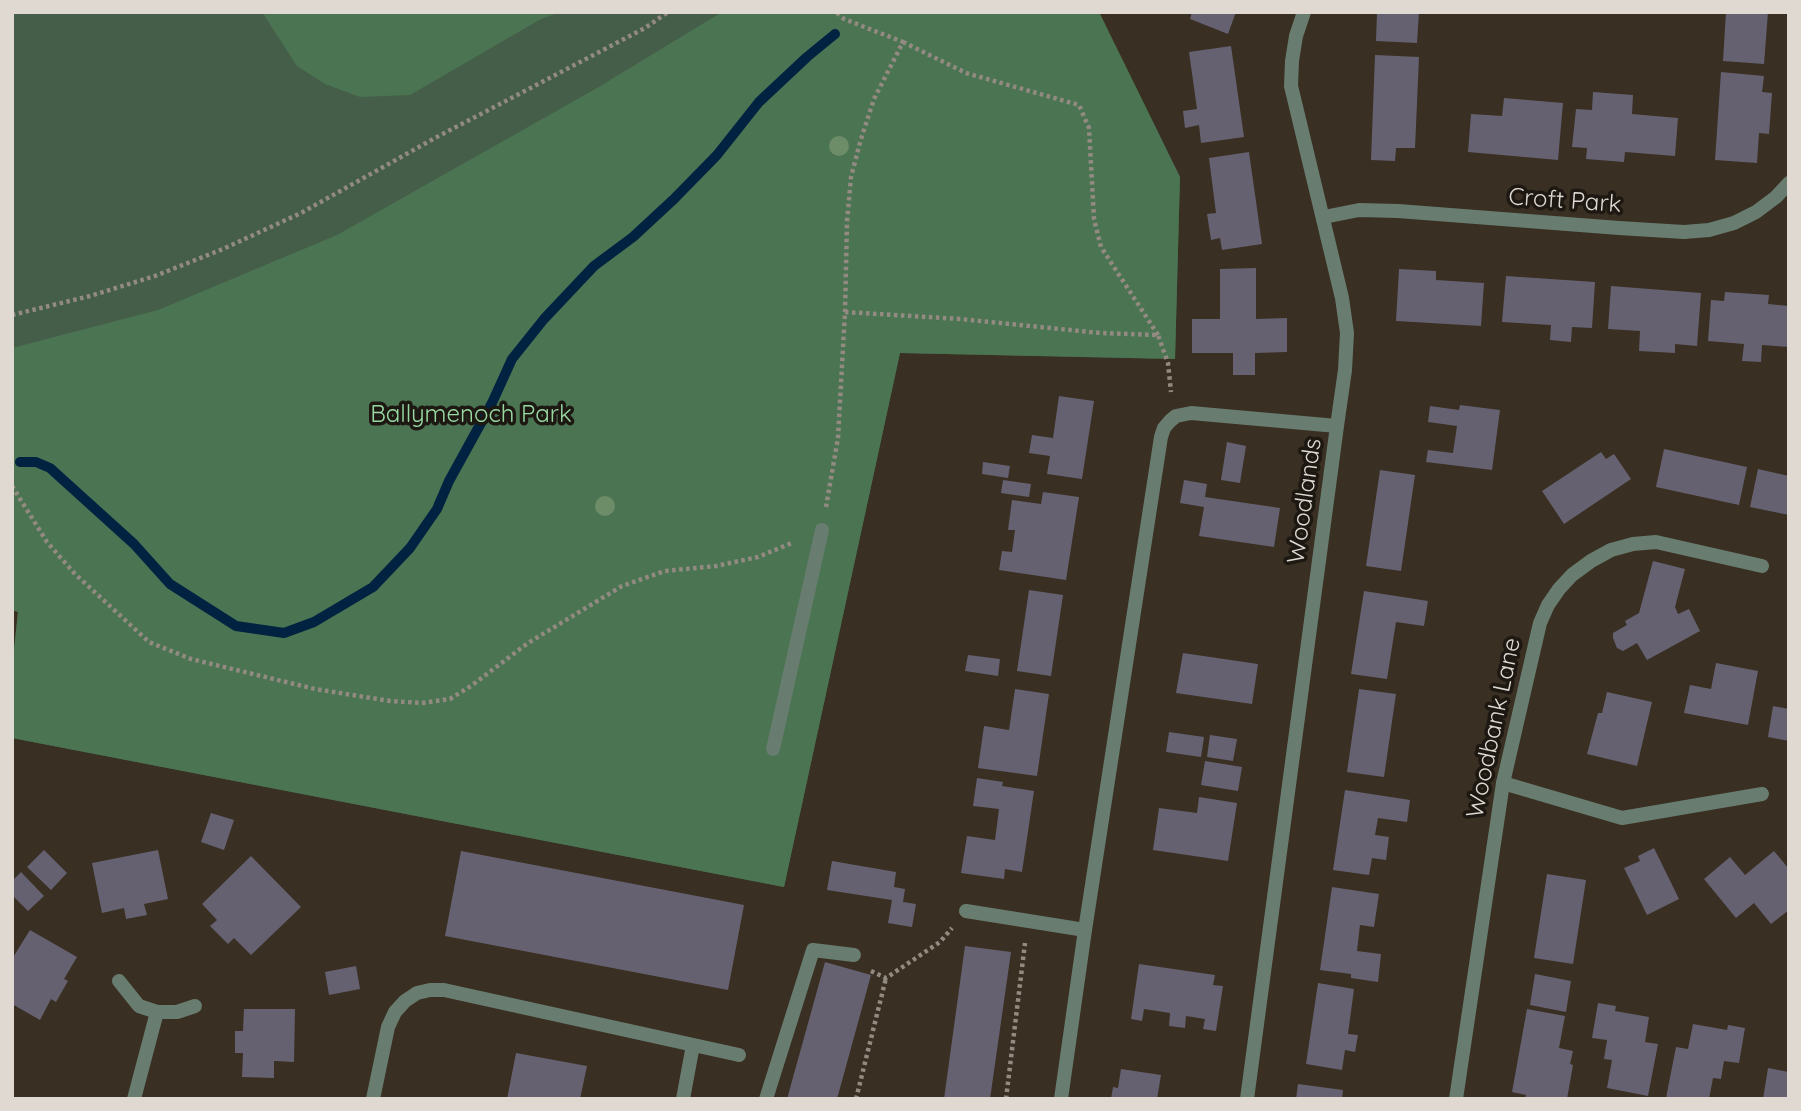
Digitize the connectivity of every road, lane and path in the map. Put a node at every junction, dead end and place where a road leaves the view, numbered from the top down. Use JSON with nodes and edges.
{"nodes":[{"id":1,"x":668,"y":12,"type":"edge"},
{"id":2,"x":836,"y":12,"type":"edge"},
{"id":3,"x":1304,"y":12,"type":"edge"},
{"id":4,"x":903,"y":42,"type":"junction"},
{"id":5,"x":1789,"y":183,"type":"edge"},
{"id":6,"x":1324,"y":217,"type":"junction"},
{"id":7,"x":845,"y":312,"type":"junction"},
{"id":8,"x":12,"y":315,"type":"edge"},
{"id":9,"x":1158,"y":335,"type":"junction"},
{"id":10,"x":1184,"y":413,"type":"junction"},
{"id":11,"x":1338,"y":426,"type":"junction"},
{"id":12,"x":12,"y":486,"type":"edge"},
{"id":13,"x":822,"y":530,"type":"junction"},
{"id":14,"x":1762,"y":566,"type":"dead end"},
{"id":15,"x":774,"y":749,"type":"dead end"},
{"id":16,"x":1503,"y":783,"type":"junction"},
{"id":17,"x":1762,"y":794,"type":"dead end"},
{"id":18,"x":966,"y":911,"type":"joint"},
{"id":19,"x":1028,"y":921,"type":"junction"},
{"id":20,"x":1085,"y":930,"type":"junction"},
{"id":21,"x":854,"y":956,"type":"joint"},
{"id":22,"x":886,"y":978,"type":"junction"},
{"id":23,"x":119,"y":981,"type":"dead end"},
{"id":24,"x":195,"y":1006,"type":"dead end"},
{"id":25,"x":157,"y":1012,"type":"junction"},
{"id":26,"x":693,"y":1045,"type":"junction"},
{"id":27,"x":739,"y":1055,"type":"dead end"},
{"id":28,"x":134,"y":1099,"type":"edge"},
{"id":29,"x":373,"y":1099,"type":"edge"},
{"id":30,"x":684,"y":1099,"type":"edge"},
{"id":31,"x":766,"y":1099,"type":"edge"},
{"id":32,"x":856,"y":1099,"type":"edge"},
{"id":33,"x":1006,"y":1099,"type":"edge"},
{"id":34,"x":1061,"y":1099,"type":"edge"},
{"id":35,"x":1247,"y":1099,"type":"edge"},
{"id":36,"x":1456,"y":1099,"type":"edge"}],
"edges":[{"from":1,"to":8,"type":"path"},
{"from":2,"to":4,"type":"path"},
{"from":3,"to":6,"type":"street"},
{"from":4,"to":7,"type":"path"},
{"from":4,"to":9,"type":"path"},
{"from":5,"to":6,"type":"street","name":"Croft Park"},
{"from":6,"to":11,"type":"street"},
{"from":7,"to":9,"type":"path"},
{"from":7,"to":13,"type":"path"},
{"from":9,"to":10,"type":"path"},
{"from":10,"to":11,"type":"street","name":"Woodlands"},
{"from":10,"to":20,"type":"street"},
{"from":11,"to":35,"type":"street","name":"Woodlands"},
{"from":12,"to":13,"type":"path"},
{"from":13,"to":15,"type":"street"},
{"from":14,"to":16,"type":"street","name":"Woodbank Lane"},
{"from":16,"to":17,"type":"street"},
{"from":16,"to":36,"type":"street","name":"Woodbank Lane"},
{"from":18,"to":19,"type":"street"},
{"from":18,"to":22,"type":"path"},
{"from":19,"to":20,"type":"street"},
{"from":19,"to":33,"type":"path"},
{"from":20,"to":34,"type":"street"},
{"from":21,"to":22,"type":"path"},
{"from":21,"to":31,"type":"street"},
{"from":22,"to":32,"type":"path"},
{"from":23,"to":25,"type":"street"},
{"from":24,"to":25,"type":"street"},
{"from":25,"to":28,"type":"street"},
{"from":26,"to":27,"type":"street"},
{"from":26,"to":29,"type":"street"},
{"from":26,"to":30,"type":"street"}]}
